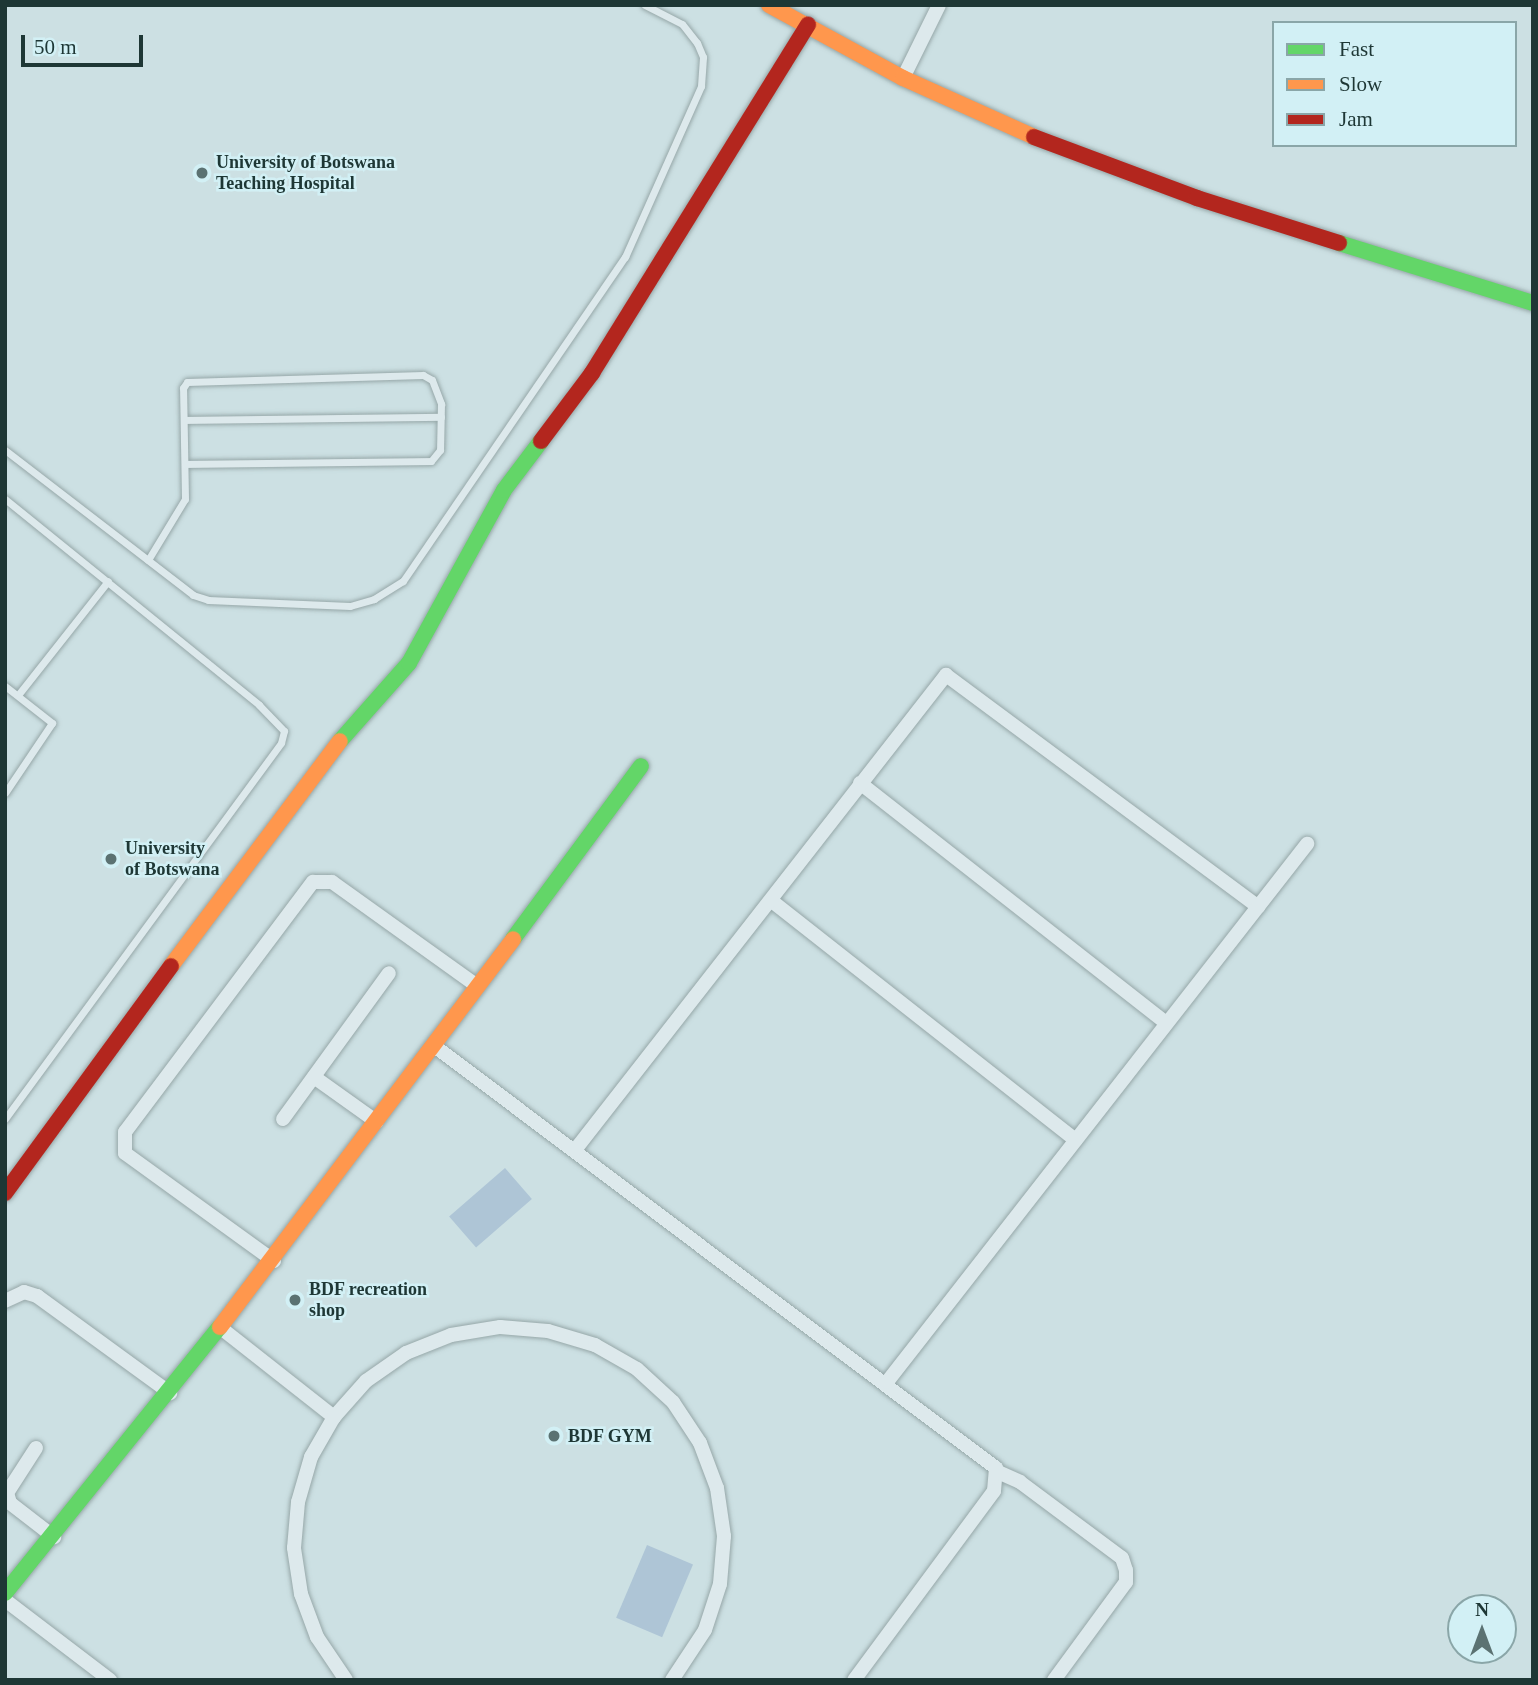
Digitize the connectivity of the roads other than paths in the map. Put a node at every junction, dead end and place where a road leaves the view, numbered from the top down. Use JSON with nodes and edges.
{"nodes":[{"id":1,"x":646,"y":5,"type":"edge"},
{"id":2,"x":769,"y":5,"type":"edge"},
{"id":3,"x":939,"y":5,"type":"edge"},
{"id":4,"x":808,"y":24,"type":"junction"},
{"id":5,"x":904,"y":78,"type":"junction"},
{"id":6,"x":1533,"y":303,"type":"edge"},
{"id":7,"x":441,"y":417,"type":"junction"},
{"id":8,"x":184,"y":420,"type":"junction"},
{"id":9,"x":6,"y":451,"type":"edge"},
{"id":10,"x":185,"y":464,"type":"junction"},
{"id":11,"x":5,"y":499,"type":"edge"},
{"id":12,"x":148,"y":560,"type":"junction"},
{"id":13,"x":108,"y":581,"type":"junction"},
{"id":14,"x":5,"y":686,"type":"edge"},
{"id":15,"x":18,"y":695,"type":"junction"},
{"id":16,"x":641,"y":765,"type":"dead end"},
{"id":17,"x":860,"y":783,"type":"junction"},
{"id":18,"x":5,"y":793,"type":"edge"},
{"id":19,"x":1307,"y":844,"type":"dead end"},
{"id":20,"x":773,"y":902,"type":"junction"},
{"id":21,"x":1258,"y":907,"type":"junction"},
{"id":22,"x":388,"y":973,"type":"dead end"},
{"id":23,"x":477,"y":986,"type":"junction"},
{"id":24,"x":1166,"y":1023,"type":"junction"},
{"id":25,"x":433,"y":1045,"type":"junction"},
{"id":26,"x":314,"y":1077,"type":"junction"},
{"id":27,"x":5,"y":1119,"type":"edge"},
{"id":28,"x":284,"y":1119,"type":"dead end"},
{"id":29,"x":377,"y":1122,"type":"junction"},
{"id":30,"x":1075,"y":1140,"type":"junction"},
{"id":31,"x":575,"y":1150,"type":"junction"},
{"id":32,"x":5,"y":1193,"type":"edge"},
{"id":33,"x":274,"y":1261,"type":"junction"},
{"id":34,"x":5,"y":1301,"type":"edge"},
{"id":35,"x":221,"y":1328,"type":"junction"},
{"id":36,"x":887,"y":1382,"type":"junction"},
{"id":37,"x":170,"y":1394,"type":"junction"},
{"id":38,"x":334,"y":1417,"type":"junction"},
{"id":39,"x":36,"y":1448,"type":"dead end"},
{"id":40,"x":998,"y":1472,"type":"junction"},
{"id":41,"x":54,"y":1537,"type":"junction"},
{"id":42,"x":5,"y":1593,"type":"edge"},
{"id":43,"x":5,"y":1600,"type":"edge"},
{"id":44,"x":680,"y":1677,"type":"edge"},
{"id":45,"x":110,"y":1680,"type":"edge"},
{"id":46,"x":346,"y":1680,"type":"edge"},
{"id":47,"x":854,"y":1680,"type":"edge"},
{"id":48,"x":1054,"y":1680,"type":"edge"}],
"edges":[{"from":1,"to":12,"type":"lane"},
{"from":2,"to":4,"type":"street"},
{"from":3,"to":5,"type":"street"},
{"from":4,"to":5,"type":"street"},
{"from":4,"to":32,"type":"street"},
{"from":5,"to":6,"type":"street"},
{"from":7,"to":8,"type":"lane"},
{"from":7,"to":8,"type":"lane"},
{"from":7,"to":10,"type":"lane"},
{"from":8,"to":10,"type":"lane"},
{"from":9,"to":12,"type":"lane"},
{"from":10,"to":12,"type":"lane"},
{"from":11,"to":13,"type":"lane"},
{"from":13,"to":15,"type":"lane"},
{"from":13,"to":27,"type":"lane"},
{"from":14,"to":15,"type":"lane"},
{"from":15,"to":18,"type":"lane"},
{"from":16,"to":23,"type":"street"},
{"from":17,"to":20,"type":"street"},
{"from":17,"to":21,"type":"street"},
{"from":17,"to":24,"type":"street"},
{"from":19,"to":21,"type":"street"},
{"from":20,"to":30,"type":"street"},
{"from":20,"to":31,"type":"street"},
{"from":21,"to":24,"type":"street"},
{"from":22,"to":26,"type":"street"},
{"from":23,"to":25,"type":"street"},
{"from":23,"to":33,"type":"street"},
{"from":24,"to":30,"type":"street"},
{"from":25,"to":29,"type":"street"},
{"from":25,"to":31,"type":"street"},
{"from":26,"to":28,"type":"street"},
{"from":26,"to":29,"type":"street"},
{"from":29,"to":33,"type":"street"},
{"from":30,"to":36,"type":"street"},
{"from":31,"to":36,"type":"street"},
{"from":33,"to":35,"type":"street"},
{"from":34,"to":37,"type":"street"},
{"from":35,"to":37,"type":"street"},
{"from":35,"to":38,"type":"street"},
{"from":36,"to":40,"type":"street"},
{"from":37,"to":41,"type":"street"},
{"from":38,"to":44,"type":"street"},
{"from":38,"to":46,"type":"street"},
{"from":39,"to":41,"type":"street"},
{"from":40,"to":47,"type":"street"},
{"from":40,"to":48,"type":"street"},
{"from":41,"to":42,"type":"street"},
{"from":43,"to":45,"type":"street"}]}
